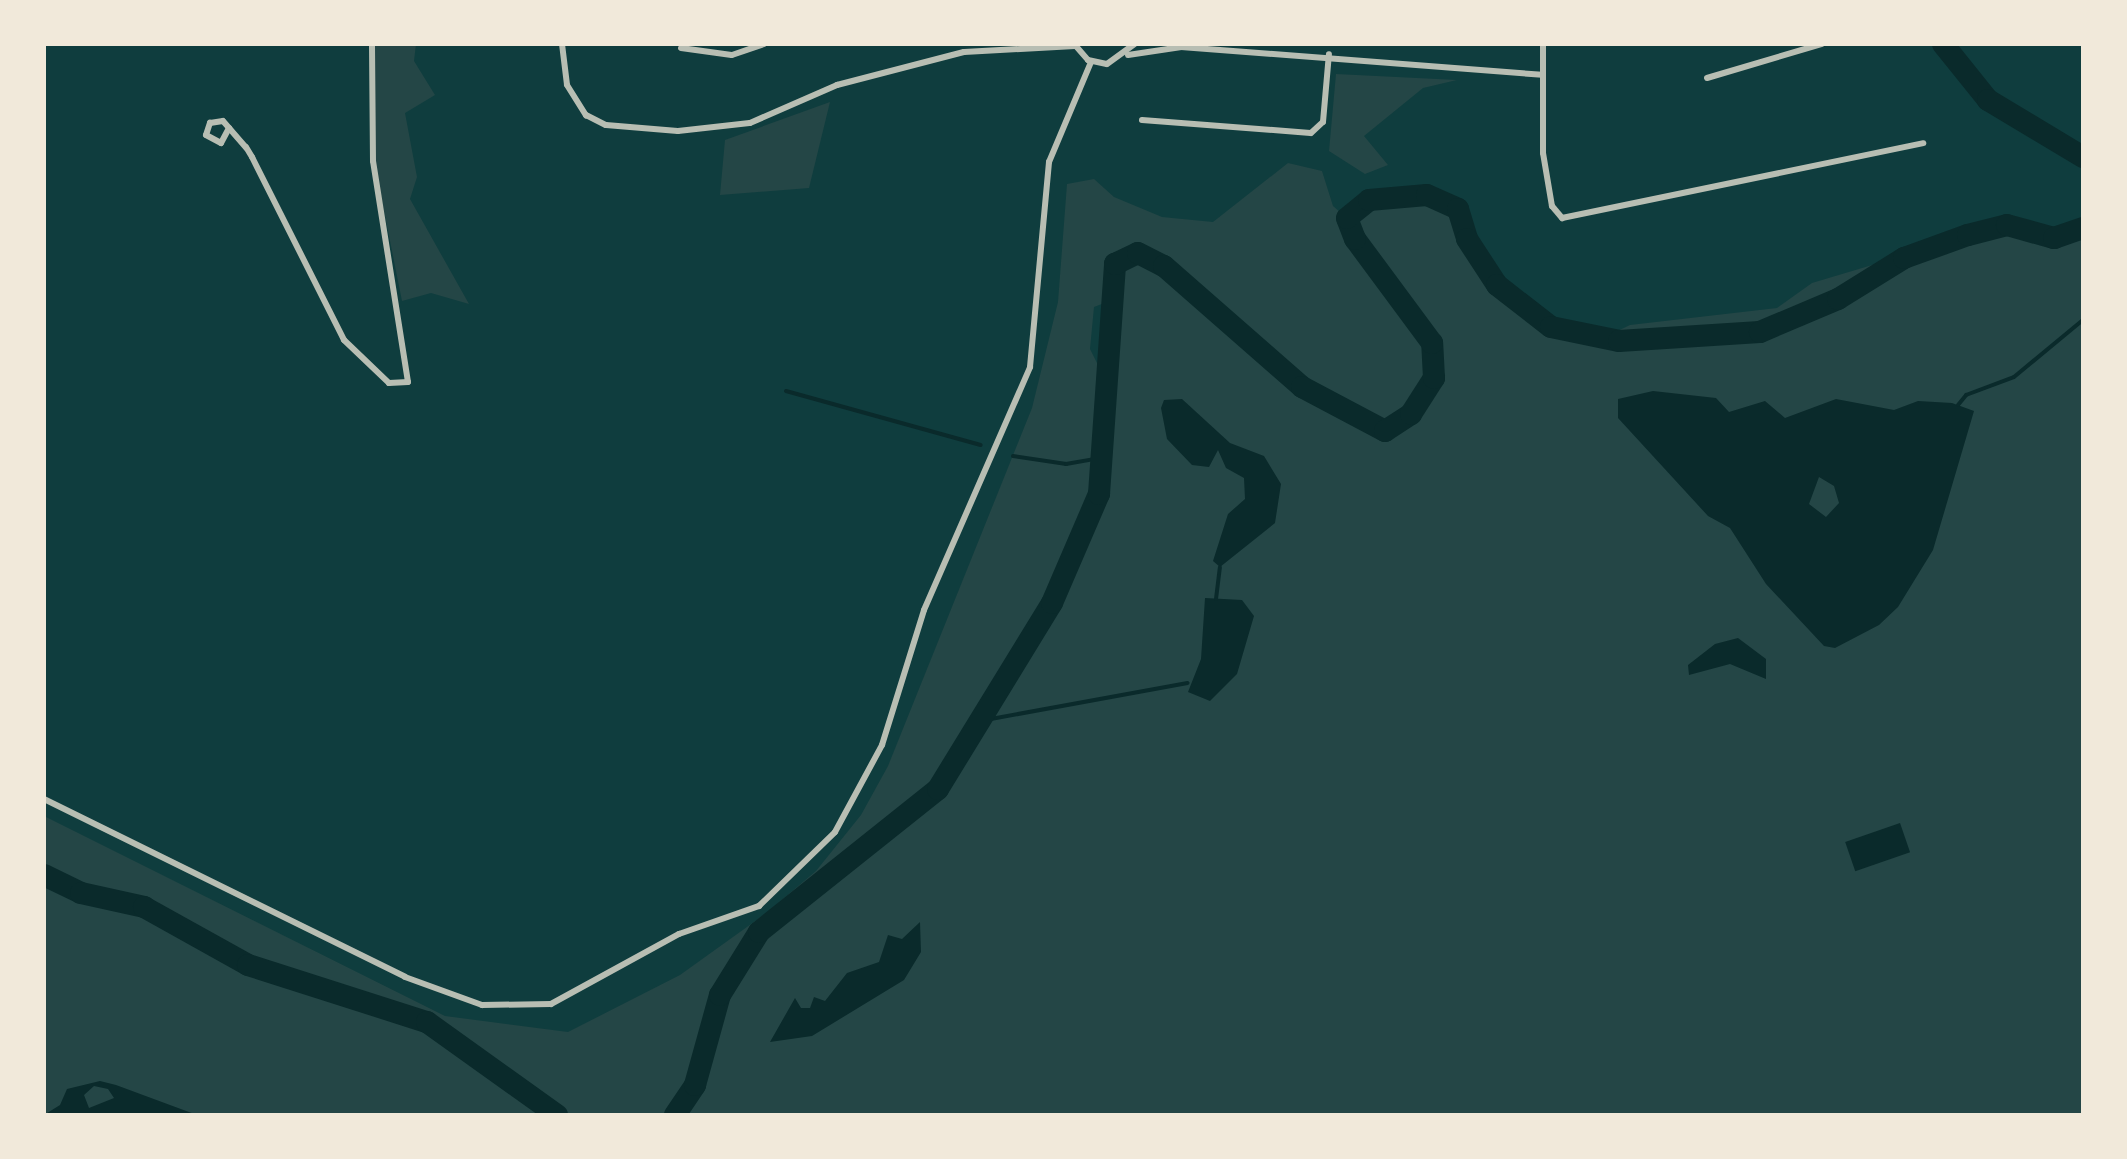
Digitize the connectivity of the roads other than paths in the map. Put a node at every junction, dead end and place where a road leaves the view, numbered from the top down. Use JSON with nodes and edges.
{"nodes":[{"id":1,"x":372,"y":44,"type":"edge"},
{"id":2,"x":562,"y":44,"type":"edge"},
{"id":3,"x":764,"y":44,"type":"edge"},
{"id":4,"x":958,"y":44,"type":"edge"},
{"id":5,"x":1028,"y":44,"type":"edge"},
{"id":6,"x":1135,"y":44,"type":"edge"},
{"id":7,"x":1352,"y":44,"type":"edge"},
{"id":8,"x":1543,"y":44,"type":"edge"},
{"id":9,"x":1822,"y":44,"type":"edge"},
{"id":10,"x":1075,"y":45,"type":"edge"},
{"id":11,"x":1178,"y":45,"type":"edge"},
{"id":12,"x":681,"y":48,"type":"dead end"},
{"id":13,"x":964,"y":52,"type":"junction"},
{"id":14,"x":1329,"y":54,"type":"junction"},
{"id":15,"x":1128,"y":55,"type":"junction"},
{"id":16,"x":1352,"y":56,"type":"junction"},
{"id":17,"x":1091,"y":62,"type":"junction"},
{"id":18,"x":1542,"y":75,"type":"junction"},
{"id":19,"x":1707,"y":78,"type":"dead end"},
{"id":20,"x":1142,"y":120,"type":"dead end"},
{"id":21,"x":229,"y":128,"type":"dead end"},
{"id":22,"x":1923,"y":143,"type":"dead end"},
{"id":23,"x":44,"y":799,"type":"edge"}],
"edges":[{"from":1,"to":21,"type":"street"},
{"from":2,"to":13,"type":"street"},
{"from":3,"to":12,"type":"street"},
{"from":4,"to":13,"type":"street"},
{"from":5,"to":10,"type":"street"},
{"from":5,"to":13,"type":"street"},
{"from":6,"to":15,"type":"street"},
{"from":7,"to":16,"type":"street"},
{"from":8,"to":18,"type":"street"},
{"from":9,"to":19,"type":"street"},
{"from":10,"to":17,"type":"street"},
{"from":11,"to":14,"type":"street"},
{"from":11,"to":15,"type":"street"},
{"from":14,"to":16,"type":"street"},
{"from":14,"to":20,"type":"street"},
{"from":15,"to":17,"type":"street"},
{"from":16,"to":18,"type":"street"},
{"from":17,"to":23,"type":"street"},
{"from":18,"to":22,"type":"street"}]}
